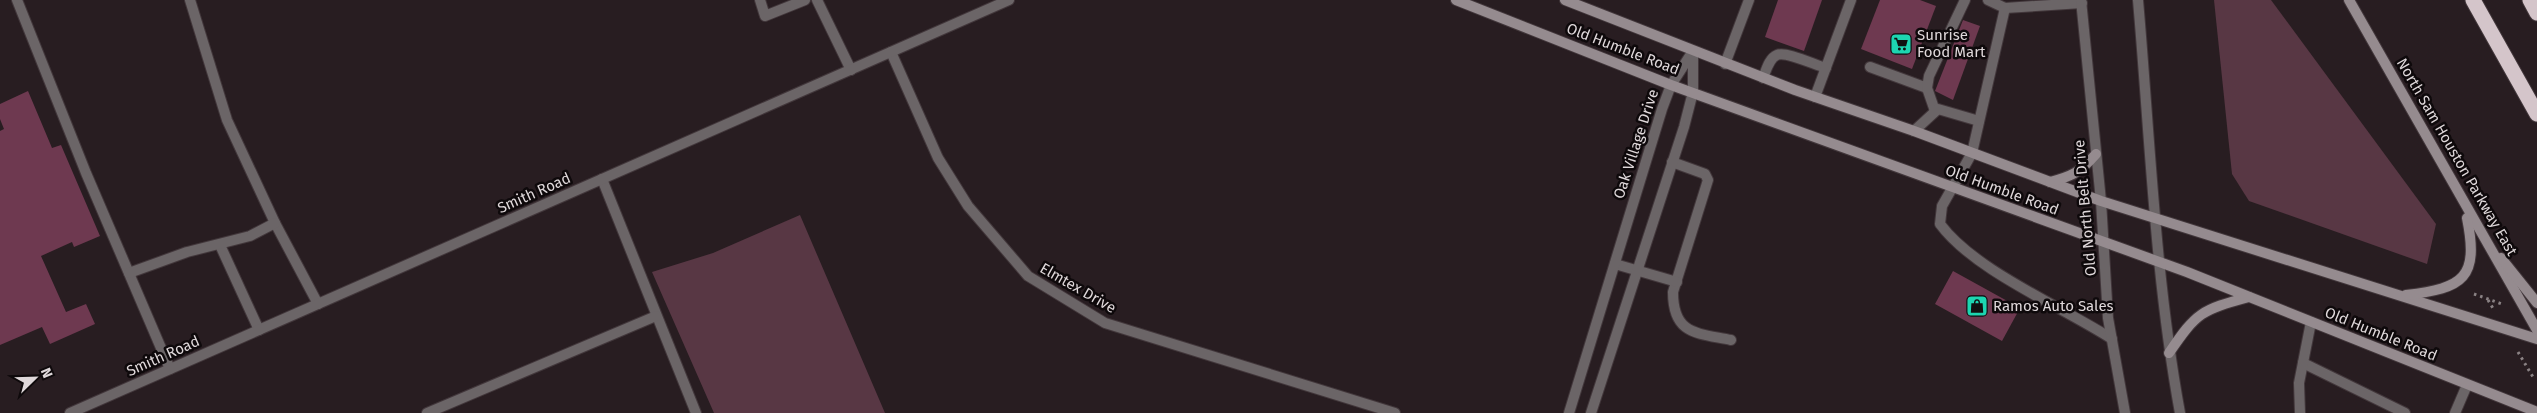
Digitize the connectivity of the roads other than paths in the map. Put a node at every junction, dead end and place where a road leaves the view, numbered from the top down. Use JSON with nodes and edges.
{"nodes":[{"id":1,"x":18,"y":0,"type":"edge"},
{"id":2,"x":190,"y":0,"type":"edge"},
{"id":3,"x":760,"y":0,"type":"edge"},
{"id":4,"x":805,"y":0,"type":"edge"},
{"id":5,"x":817,"y":0,"type":"edge"},
{"id":6,"x":1009,"y":0,"type":"edge"},
{"id":7,"x":1456,"y":0,"type":"edge"},
{"id":8,"x":1565,"y":0,"type":"edge"},
{"id":9,"x":1750,"y":0,"type":"edge"},
{"id":10,"x":1851,"y":0,"type":"edge"},
{"id":11,"x":1965,"y":0,"type":"edge"},
{"id":12,"x":1988,"y":0,"type":"edge"},
{"id":13,"x":2138,"y":0,"type":"edge"},
{"id":14,"x":2349,"y":0,"type":"edge"},
{"id":15,"x":2473,"y":0,"type":"edge"},
{"id":16,"x":2530,"y":0,"type":"edge"},
{"id":17,"x":2081,"y":2,"type":"edge"},
{"id":18,"x":2005,"y":8,"type":"junction"},
{"id":19,"x":2537,"y":12,"type":"edge"},
{"id":20,"x":1693,"y":51,"type":"junction"},
{"id":21,"x":891,"y":52,"type":"junction"},
{"id":22,"x":1725,"y":64,"type":"junction"},
{"id":23,"x":1870,"y":67,"type":"dead end"},
{"id":24,"x":1826,"y":68,"type":"junction"},
{"id":25,"x":851,"y":70,"type":"junction"},
{"id":26,"x":1763,"y":78,"type":"junction"},
{"id":27,"x":1672,"y":85,"type":"junction"},
{"id":28,"x":1927,"y":88,"type":"junction"},
{"id":29,"x":1693,"y":92,"type":"junction"},
{"id":30,"x":1815,"y":97,"type":"junction"},
{"id":31,"x":1935,"y":111,"type":"junction"},
{"id":32,"x":2537,"y":114,"type":"edge"},
{"id":33,"x":1979,"y":121,"type":"junction"},
{"id":34,"x":1914,"y":131,"type":"junction"},
{"id":35,"x":1972,"y":153,"type":"junction"},
{"id":36,"x":2096,"y":154,"type":"junction"},
{"id":37,"x":1672,"y":162,"type":"junction"},
{"id":38,"x":602,"y":179,"type":"junction"},
{"id":39,"x":2050,"y":182,"type":"junction"},
{"id":40,"x":1953,"y":188,"type":"junction"},
{"id":41,"x":2101,"y":201,"type":"junction"},
{"id":42,"x":2465,"y":207,"type":"junction"},
{"id":43,"x":2154,"y":218,"type":"junction"},
{"id":44,"x":274,"y":223,"type":"junction"},
{"id":45,"x":2476,"y":226,"type":"junction"},
{"id":46,"x":2103,"y":242,"type":"junction"},
{"id":47,"x":220,"y":244,"type":"junction"},
{"id":48,"x":2159,"y":262,"type":"junction"},
{"id":49,"x":1615,"y":264,"type":"junction"},
{"id":50,"x":1638,"y":271,"type":"junction"},
{"id":51,"x":129,"y":273,"type":"junction"},
{"id":52,"x":1677,"y":282,"type":"junction"},
{"id":53,"x":2401,"y":296,"type":"junction"},
{"id":54,"x":2249,"y":297,"type":"junction"},
{"id":55,"x":2537,"y":303,"type":"edge"},
{"id":56,"x":318,"y":304,"type":"junction"},
{"id":57,"x":656,"y":316,"type":"junction"},
{"id":58,"x":2311,"y":322,"type":"junction"},
{"id":59,"x":259,"y":330,"type":"junction"},
{"id":60,"x":2537,"y":330,"type":"edge"},
{"id":61,"x":2112,"y":339,"type":"junction"},
{"id":62,"x":2537,"y":339,"type":"edge"},
{"id":63,"x":1731,"y":340,"type":"dead end"},
{"id":64,"x":2169,"y":353,"type":"junction"},
{"id":65,"x":2303,"y":363,"type":"junction"},
{"id":66,"x":170,"y":369,"type":"junction"},
{"id":67,"x":2467,"y":385,"type":"junction"},
{"id":68,"x":2537,"y":412,"type":"edge"},
{"id":69,"x":70,"y":413,"type":"edge"},
{"id":70,"x":427,"y":413,"type":"edge"},
{"id":71,"x":696,"y":413,"type":"edge"},
{"id":72,"x":1395,"y":413,"type":"edge"},
{"id":73,"x":1569,"y":413,"type":"edge"},
{"id":74,"x":1591,"y":413,"type":"edge"},
{"id":75,"x":2125,"y":413,"type":"edge"},
{"id":76,"x":2180,"y":413,"type":"edge"},
{"id":77,"x":2300,"y":413,"type":"edge"},
{"id":78,"x":2405,"y":413,"type":"edge"},
{"id":79,"x":2455,"y":413,"type":"edge"}],
"edges":[{"from":1,"to":51,"type":"street"},
{"from":2,"to":44,"type":"street"},
{"from":3,"to":4,"type":"street"},
{"from":5,"to":25,"type":"street"},
{"from":6,"to":21,"type":"street","name":"Smith Road"},
{"from":7,"to":27,"type":"main road","name":"Old Humble Road"},
{"from":8,"to":20,"type":"main road","name":"Old Humble Road"},
{"from":9,"to":22,"type":"street"},
{"from":10,"to":24,"type":"street"},
{"from":11,"to":28,"type":"street"},
{"from":12,"to":18,"type":"street"},
{"from":13,"to":43,"type":"street"},
{"from":14,"to":42,"type":"main road","name":"North Sam Houston Parkway East"},
{"from":15,"to":32,"type":"highway"},
{"from":16,"to":19,"type":"highway"},
{"from":17,"to":18,"type":"street"},
{"from":17,"to":36,"type":"street","name":"Old North Belt Drive"},
{"from":18,"to":33,"type":"street"},
{"from":20,"to":22,"type":"main road","name":"Old Humble Road"},
{"from":20,"to":27,"type":"street","name":"Oak Village Drive"},
{"from":20,"to":29,"type":"street"},
{"from":21,"to":25,"type":"street","name":"Smith Road"},
{"from":21,"to":72,"type":"street","name":"Elmtex Drive"},
{"from":22,"to":26,"type":"main road","name":"Old Humble Road"},
{"from":23,"to":28,"type":"street"},
{"from":24,"to":26,"type":"street"},
{"from":24,"to":30,"type":"street"},
{"from":25,"to":38,"type":"street","name":"Smith Road"},
{"from":26,"to":30,"type":"main road","name":"Old Humble Road"},
{"from":27,"to":29,"type":"main road","name":"Old Humble Road"},
{"from":27,"to":49,"type":"street","name":"Oak Village Drive"},
{"from":28,"to":31,"type":"street"},
{"from":29,"to":37,"type":"street"},
{"from":29,"to":40,"type":"main road","name":"Old Humble Road"},
{"from":30,"to":34,"type":"main road","name":"Old Humble Road"},
{"from":31,"to":33,"type":"street"},
{"from":31,"to":34,"type":"street"},
{"from":33,"to":35,"type":"street"},
{"from":34,"to":35,"type":"main road","name":"Old Humble Road"},
{"from":35,"to":39,"type":"main road","name":"Old Humble Road"},
{"from":35,"to":40,"type":"street"},
{"from":36,"to":39,"type":"main road"},
{"from":36,"to":41,"type":"street","name":"Old North Belt Drive"},
{"from":37,"to":50,"type":"street"},
{"from":37,"to":52,"type":"street"},
{"from":38,"to":56,"type":"street","name":"Smith Road"},
{"from":38,"to":57,"type":"street"},
{"from":39,"to":41,"type":"main road","name":"Old Humble Road"},
{"from":40,"to":46,"type":"main road","name":"Old Humble Road"},
{"from":40,"to":61,"type":"street"},
{"from":41,"to":43,"type":"main road","name":"Old Humble Road"},
{"from":41,"to":46,"type":"street","name":"Old North Belt Drive"},
{"from":42,"to":45,"type":"main road","name":"North Sam Houston Parkway East"},
{"from":42,"to":53,"type":"main road"},
{"from":43,"to":48,"type":"street"},
{"from":43,"to":53,"type":"main road","name":"Old Humble Road"},
{"from":44,"to":47,"type":"street"},
{"from":44,"to":56,"type":"street"},
{"from":45,"to":55,"type":"main road"},
{"from":45,"to":60,"type":"main road","name":"North Sam Houston Parkway East"},
{"from":46,"to":48,"type":"main road","name":"Old Humble Road"},
{"from":46,"to":61,"type":"street","name":"Old North Belt Drive"},
{"from":47,"to":51,"type":"street"},
{"from":47,"to":59,"type":"street"},
{"from":48,"to":54,"type":"main road","name":"Old Humble Road"},
{"from":48,"to":64,"type":"street"},
{"from":49,"to":50,"type":"street"},
{"from":49,"to":73,"type":"street","name":"Oak Village Drive"},
{"from":50,"to":52,"type":"street"},
{"from":50,"to":74,"type":"street"},
{"from":51,"to":66,"type":"street"},
{"from":52,"to":63,"type":"street"},
{"from":53,"to":62,"type":"main road","name":"Old Humble Road"},
{"from":54,"to":58,"type":"main road","name":"Old Humble Road"},
{"from":54,"to":64,"type":"main road"},
{"from":56,"to":59,"type":"street","name":"Smith Road"},
{"from":57,"to":70,"type":"street"},
{"from":57,"to":71,"type":"street"},
{"from":58,"to":65,"type":"street"},
{"from":58,"to":67,"type":"main road","name":"Old Humble Road"},
{"from":59,"to":66,"type":"street","name":"Smith Road"},
{"from":61,"to":75,"type":"street","name":"Old North Belt Drive"},
{"from":64,"to":76,"type":"street"},
{"from":65,"to":77,"type":"street"},
{"from":65,"to":78,"type":"street"},
{"from":66,"to":69,"type":"street","name":"Smith Road"},
{"from":67,"to":68,"type":"main road","name":"Old Humble Road"},
{"from":67,"to":79,"type":"street"}]}
